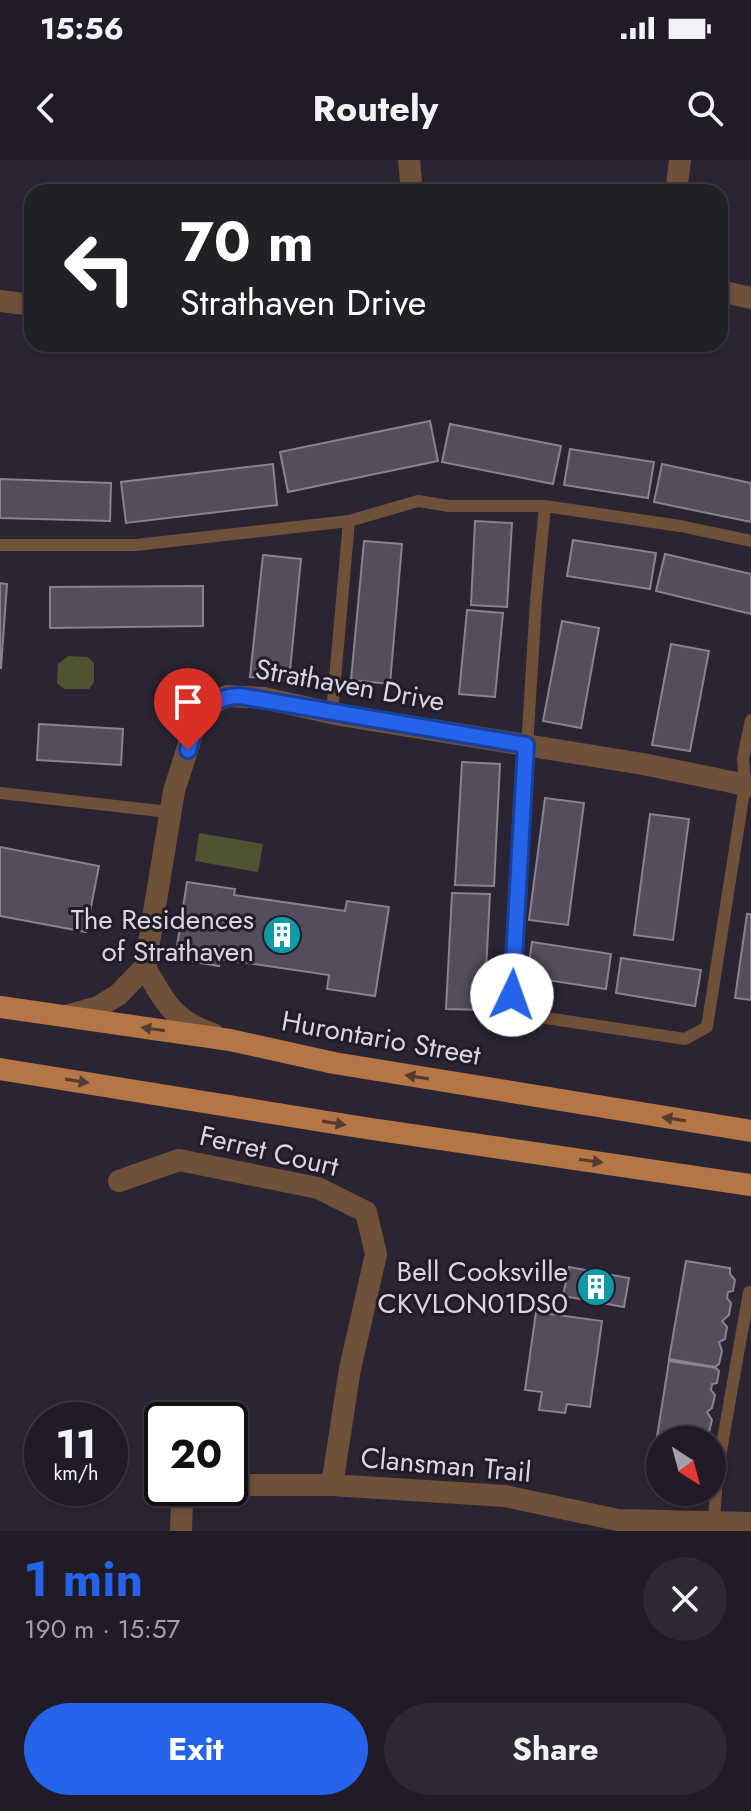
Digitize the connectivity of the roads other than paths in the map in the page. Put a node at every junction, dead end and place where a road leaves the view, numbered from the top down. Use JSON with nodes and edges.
{"nodes":[{"id":1,"x":409,"y":160,"type":"edge"},
{"id":2,"x":680,"y":160,"type":"edge"},
{"id":3,"x":411,"y":184,"type":"edge"},
{"id":4,"x":677,"y":184,"type":"edge"},
{"id":5,"x":728,"y":293,"type":"edge"},
{"id":6,"x":751,"y":298,"type":"edge"},
{"id":7,"x":0,"y":301,"type":"edge"},
{"id":8,"x":24,"y":304,"type":"edge"},
{"id":9,"x":545,"y":506,"type":"junction"},
{"id":10,"x":349,"y":521,"type":"junction"},
{"id":11,"x":751,"y":541,"type":"edge"},
{"id":12,"x":0,"y":545,"type":"edge"},
{"id":13,"x":332,"y":713,"type":"junction"},
{"id":14,"x":751,"y":720,"type":"edge"},
{"id":15,"x":526,"y":745,"type":"junction"},
{"id":16,"x":748,"y":786,"type":"edge"},
{"id":17,"x":0,"y":793,"type":"edge"},
{"id":18,"x":169,"y":812,"type":"junction"},
{"id":19,"x":145,"y":967,"type":"junction"},
{"id":20,"x":0,"y":1007,"type":"edge"},
{"id":21,"x":65,"y":1016,"type":"junction"},
{"id":22,"x":230,"y":1040,"type":"junction"},
{"id":23,"x":0,"y":1069,"type":"edge"},
{"id":24,"x":751,"y":1131,"type":"edge"},
{"id":25,"x":119,"y":1181,"type":"dead end"},
{"id":26,"x":751,"y":1185,"type":"edge"},
{"id":27,"x":749,"y":1292,"type":"dead end"},
{"id":28,"x":248,"y":1485,"type":"edge"},
{"id":29,"x":332,"y":1485,"type":"junction"},
{"id":30,"x":182,"y":1506,"type":"edge"},
{"id":31,"x":714,"y":1522,"type":"junction"},
{"id":32,"x":751,"y":1523,"type":"edge"},
{"id":33,"x":181,"y":1531,"type":"edge"}],
"edges":[{"from":1,"to":3,"type":"street"},
{"from":2,"to":4,"type":"street"},
{"from":5,"to":6,"type":"street"},
{"from":7,"to":8,"type":"street"},
{"from":9,"to":10,"type":"lane"},
{"from":9,"to":11,"type":"lane"},
{"from":9,"to":15,"type":"lane"},
{"from":10,"to":12,"type":"lane"},
{"from":10,"to":13,"type":"lane"},
{"from":13,"to":15,"type":"street","name":"Strathaven Drive"},
{"from":13,"to":18,"type":"street","name":"Strathaven Drive"},
{"from":14,"to":16,"type":"lane"},
{"from":15,"to":16,"type":"street","name":"Strathaven Drive"},
{"from":15,"to":16,"type":"lane"},
{"from":17,"to":18,"type":"lane"},
{"from":18,"to":19,"type":"street","name":"Strathaven Drive"},
{"from":19,"to":21,"type":"street"},
{"from":19,"to":22,"type":"street"},
{"from":20,"to":21,"type":"main road","name":"Hurontario Street"},
{"from":22,"to":21,"type":"main road","name":"Hurontario Street","one_way":true},
{"from":24,"to":22,"type":"main road","name":"Hurontario Street","one_way":true},
{"from":23,"to":26,"type":"main road","one_way":true},
{"from":25,"to":29,"type":"street","name":"Ferret Court"},
{"from":27,"to":31,"type":"lane"},
{"from":28,"to":29,"type":"street","name":"Clansman Trail"},
{"from":29,"to":31,"type":"street","name":"Clansman Trail"},
{"from":30,"to":33,"type":"street"},
{"from":31,"to":32,"type":"street","name":"Clansman Trail"}]}
